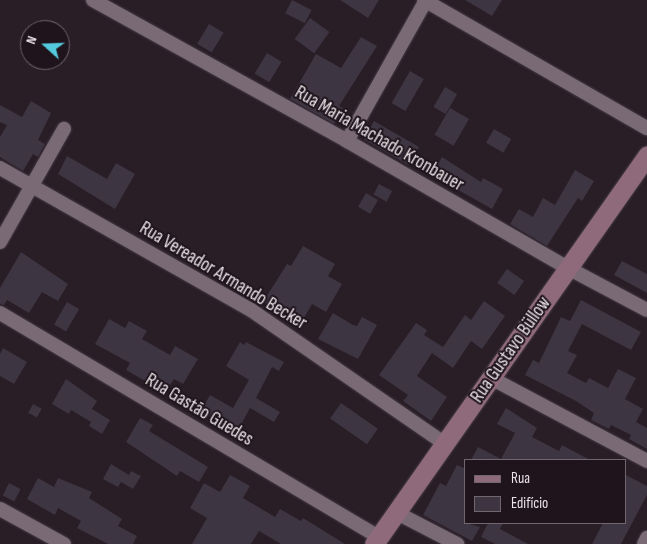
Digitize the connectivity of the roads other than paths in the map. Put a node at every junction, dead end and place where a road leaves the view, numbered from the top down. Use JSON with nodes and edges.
{"nodes":[{"id":1,"x":92,"y":0,"type":"edge"},
{"id":2,"x":425,"y":0,"type":"edge"},
{"id":3,"x":647,"y":128,"type":"edge"},
{"id":4,"x":64,"y":129,"type":"dead end"},
{"id":5,"x":347,"y":141,"type":"junction"},
{"id":6,"x":647,"y":155,"type":"edge"},
{"id":7,"x":0,"y":168,"type":"edge"},
{"id":8,"x":30,"y":186,"type":"junction"},
{"id":9,"x":0,"y":242,"type":"edge"},
{"id":10,"x":568,"y":268,"type":"junction"},
{"id":11,"x":647,"y":310,"type":"edge"},
{"id":12,"x":0,"y":313,"type":"edge"},
{"id":13,"x":491,"y":378,"type":"junction"},
{"id":14,"x":444,"y":444,"type":"junction"},
{"id":15,"x":647,"y":461,"type":"edge"},
{"id":16,"x":0,"y":509,"type":"edge"},
{"id":17,"x":397,"y":513,"type":"junction"},
{"id":18,"x":647,"y":538,"type":"edge"},
{"id":19,"x":376,"y":541,"type":"edge"},
{"id":20,"x":64,"y":544,"type":"edge"},
{"id":21,"x":457,"y":544,"type":"edge"},
{"id":22,"x":644,"y":544,"type":"edge"}],
"edges":[{"from":1,"to":5,"type":"street","name":"Rua Maria Machado Kronbauer"},
{"from":2,"to":3,"type":"street"},
{"from":2,"to":5,"type":"street"},
{"from":4,"to":8,"type":"street"},
{"from":5,"to":10,"type":"street","name":"Rua Maria Machado Kronbauer"},
{"from":6,"to":10,"type":"main road","name":"Rua Gustavo Büllow"},
{"from":7,"to":8,"type":"street","name":"Rua Vereador Armando Becker"},
{"from":8,"to":9,"type":"street"},
{"from":8,"to":14,"type":"street","name":"Rua Vereador Armando Becker"},
{"from":10,"to":11,"type":"street","name":"Rua Maria Machado Kronbauer"},
{"from":10,"to":13,"type":"main road","name":"Rua Gustavo Büllow"},
{"from":12,"to":19,"type":"street","name":"Rua Gastão Guedes"},
{"from":13,"to":14,"type":"main road","name":"Rua Gustavo Büllow"},
{"from":13,"to":15,"type":"street"},
{"from":14,"to":17,"type":"main road","name":"Rua Gustavo Büllow"},
{"from":16,"to":20,"type":"street"},
{"from":17,"to":19,"type":"main road","name":"Rua Gustavo Büllow"},
{"from":17,"to":21,"type":"street"},
{"from":18,"to":22,"type":"street"}]}
